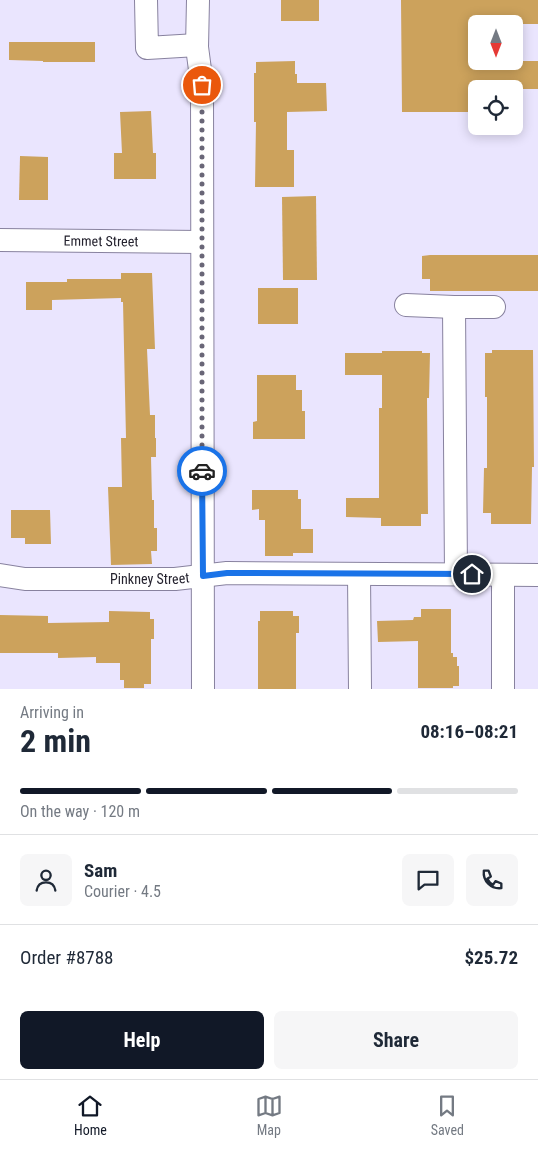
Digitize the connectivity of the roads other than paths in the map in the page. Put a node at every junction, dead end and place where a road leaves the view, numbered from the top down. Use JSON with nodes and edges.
{"nodes":[{"id":1,"x":146,"y":0,"type":"edge"},
{"id":2,"x":198,"y":0,"type":"edge"},
{"id":3,"x":197,"y":44,"type":"junction"},
{"id":4,"x":0,"y":240,"type":"edge"},
{"id":5,"x":201,"y":242,"type":"junction"},
{"id":6,"x":406,"y":305,"type":"dead end"},
{"id":7,"x":494,"y":307,"type":"dead end"},
{"id":8,"x":454,"y":308,"type":"junction"},
{"id":9,"x":359,"y":574,"type":"junction"},
{"id":10,"x":456,"y":574,"type":"junction"},
{"id":11,"x":503,"y":575,"type":"junction"},
{"id":12,"x":538,"y":575,"type":"edge"},
{"id":13,"x":0,"y":576,"type":"edge"},
{"id":14,"x":203,"y":576,"type":"junction"},
{"id":15,"x":204,"y":689,"type":"edge"},
{"id":16,"x":360,"y":689,"type":"edge"},
{"id":17,"x":503,"y":689,"type":"edge"}],
"edges":[{"from":1,"to":3,"type":"street"},
{"from":2,"to":3,"type":"street"},
{"from":3,"to":5,"type":"street"},
{"from":4,"to":5,"type":"street","name":"Emmet Street"},
{"from":5,"to":14,"type":"street"},
{"from":6,"to":8,"type":"street"},
{"from":7,"to":8,"type":"street"},
{"from":8,"to":10,"type":"street"},
{"from":9,"to":10,"type":"street","name":"Pinkney Street"},
{"from":9,"to":14,"type":"street","name":"Pinkney Street"},
{"from":9,"to":16,"type":"street"},
{"from":10,"to":11,"type":"street","name":"Pinkney Street"},
{"from":11,"to":12,"type":"street","name":"Pinkney Street"},
{"from":11,"to":17,"type":"street"},
{"from":13,"to":14,"type":"street","name":"Pinkney Street"},
{"from":14,"to":15,"type":"street"}]}
